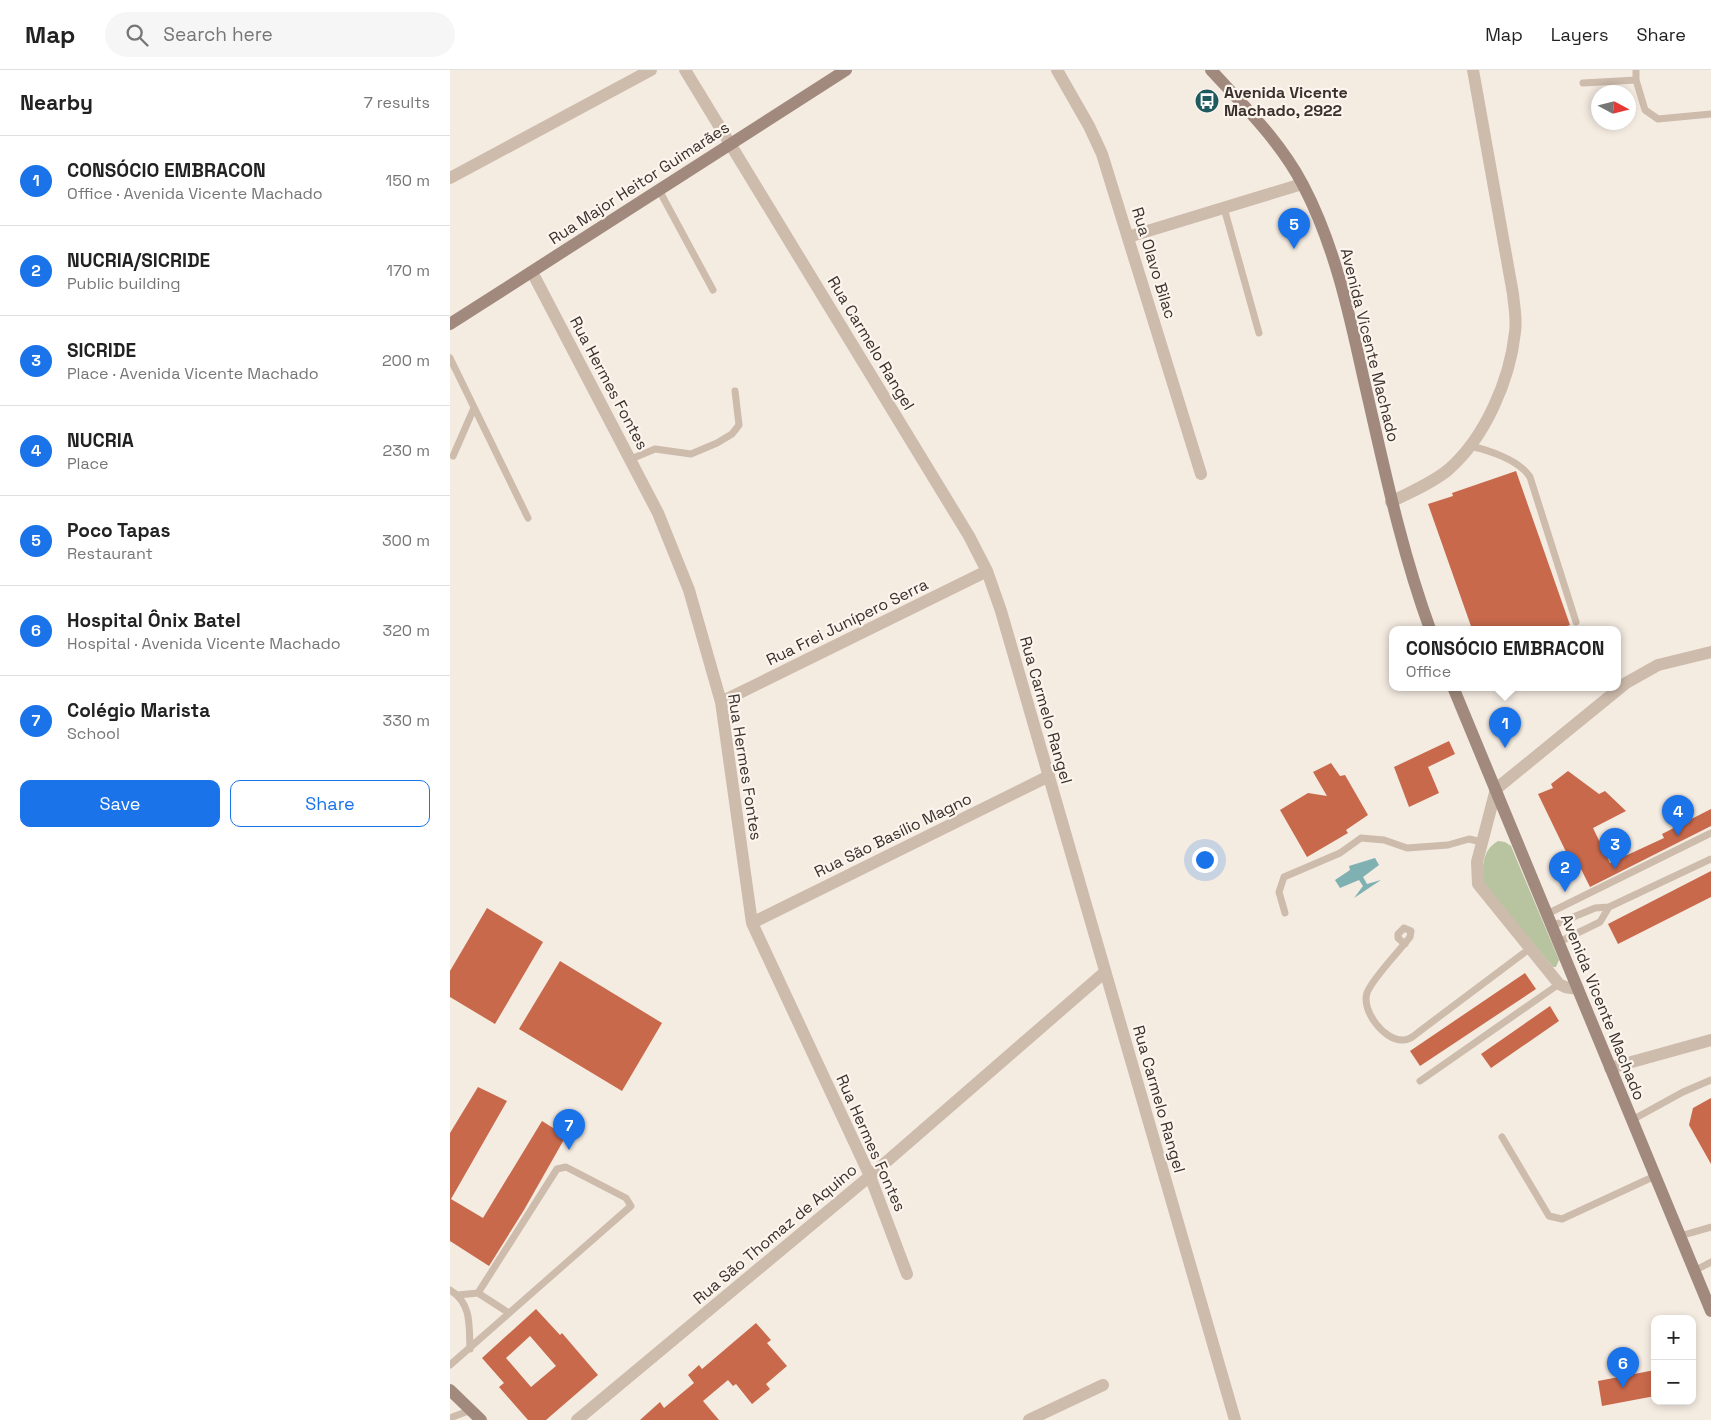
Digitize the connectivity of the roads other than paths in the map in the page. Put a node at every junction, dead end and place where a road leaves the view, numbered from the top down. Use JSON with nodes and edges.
{"nodes":[{"id":1,"x":651,"y":70,"type":"edge"},
{"id":2,"x":685,"y":70,"type":"edge"},
{"id":3,"x":846,"y":70,"type":"edge"},
{"id":4,"x":1057,"y":70,"type":"edge"},
{"id":5,"x":1211,"y":70,"type":"edge"},
{"id":6,"x":1473,"y":70,"type":"edge"},
{"id":7,"x":1636,"y":70,"type":"edge"},
{"id":8,"x":1636,"y":80,"type":"junction"},
{"id":9,"x":1583,"y":83,"type":"dead end"},
{"id":10,"x":1711,"y":114,"type":"edge"},
{"id":11,"x":730,"y":144,"type":"junction"},
{"id":12,"x":450,"y":178,"type":"edge"},
{"id":13,"x":1302,"y":184,"type":"junction"},
{"id":14,"x":659,"y":190,"type":"junction"},
{"id":15,"x":1224,"y":208,"type":"junction"},
{"id":16,"x":1128,"y":236,"type":"junction"},
{"id":17,"x":532,"y":272,"type":"junction"},
{"id":18,"x":713,"y":290,"type":"dead end"},
{"id":19,"x":450,"y":324,"type":"edge"},
{"id":20,"x":1259,"y":333,"type":"dead end"},
{"id":21,"x":450,"y":358,"type":"edge"},
{"id":22,"x":734,"y":391,"type":"dead end"},
{"id":23,"x":474,"y":408,"type":"junction"},
{"id":24,"x":1470,"y":446,"type":"junction"},
{"id":25,"x":453,"y":456,"type":"dead end"},
{"id":26,"x":630,"y":460,"type":"junction"},
{"id":27,"x":1201,"y":474,"type":"dead end"},
{"id":28,"x":1391,"y":502,"type":"junction"},
{"id":29,"x":528,"y":518,"type":"dead end"},
{"id":30,"x":987,"y":571,"type":"junction"},
{"id":31,"x":1576,"y":622,"type":"dead end"},
{"id":32,"x":1429,"y":626,"type":"edge"},
{"id":33,"x":1711,"y":652,"type":"edge"},
{"id":34,"x":1621,"y":687,"type":"edge"},
{"id":35,"x":1454,"y":691,"type":"edge"},
{"id":36,"x":1616,"y":691,"type":"edge"},
{"id":37,"x":721,"y":702,"type":"junction"},
{"id":38,"x":1049,"y":776,"type":"junction"},
{"id":39,"x":1496,"y":789,"type":"junction"},
{"id":40,"x":1711,"y":833,"type":"edge"},
{"id":41,"x":1482,"y":842,"type":"junction"},
{"id":42,"x":1711,"y":859,"type":"edge"},
{"id":43,"x":1609,"y":907,"type":"junction"},
{"id":44,"x":1285,"y":913,"type":"dead end"},
{"id":45,"x":1547,"y":914,"type":"junction"},
{"id":46,"x":752,"y":922,"type":"junction"},
{"id":47,"x":1552,"y":926,"type":"junction"},
{"id":48,"x":1559,"y":942,"type":"junction"},
{"id":49,"x":1405,"y":944,"type":"dead end"},
{"id":50,"x":1529,"y":949,"type":"junction"},
{"id":51,"x":1106,"y":972,"type":"junction"},
{"id":52,"x":1559,"y":984,"type":"junction"},
{"id":53,"x":1578,"y":989,"type":"junction"},
{"id":54,"x":1711,"y":1040,"type":"edge"},
{"id":55,"x":1610,"y":1068,"type":"junction"},
{"id":56,"x":1711,"y":1080,"type":"edge"},
{"id":57,"x":1420,"y":1081,"type":"dead end"},
{"id":58,"x":1632,"y":1120,"type":"junction"},
{"id":59,"x":1502,"y":1137,"type":"dead end"},
{"id":60,"x":870,"y":1176,"type":"junction"},
{"id":61,"x":1655,"y":1176,"type":"junction"},
{"id":62,"x":1711,"y":1227,"type":"edge"},
{"id":63,"x":1680,"y":1236,"type":"junction"},
{"id":64,"x":1711,"y":1262,"type":"edge"},
{"id":65,"x":1694,"y":1271,"type":"junction"},
{"id":66,"x":907,"y":1274,"type":"dead end"},
{"id":67,"x":450,"y":1290,"type":"edge"},
{"id":68,"x":478,"y":1293,"type":"junction"},
{"id":69,"x":458,"y":1294,"type":"junction"},
{"id":70,"x":1711,"y":1311,"type":"edge"},
{"id":71,"x":509,"y":1313,"type":"junction"},
{"id":72,"x":470,"y":1348,"type":"junction"},
{"id":73,"x":450,"y":1365,"type":"edge"},
{"id":74,"x":1103,"y":1386,"type":"dead end"},
{"id":75,"x":450,"y":1390,"type":"edge"},
{"id":76,"x":471,"y":1410,"type":"junction"},
{"id":77,"x":450,"y":1418,"type":"edge"},
{"id":78,"x":481,"y":1420,"type":"edge"},
{"id":79,"x":577,"y":1420,"type":"edge"},
{"id":80,"x":1029,"y":1420,"type":"edge"},
{"id":81,"x":1235,"y":1420,"type":"edge"}],
"edges":[{"from":1,"to":12,"type":"street"},
{"from":2,"to":11,"type":"street","name":"Rua Carmelo Rangel"},
{"from":3,"to":11,"type":"street","name":"Rua Major Heitor Guimarães"},
{"from":4,"to":16,"type":"street","name":"Rua Olavo Bilac"},
{"from":5,"to":13,"type":"street","name":"Avenida Vicente Machado"},
{"from":6,"to":24,"type":"street"},
{"from":7,"to":8,"type":"lane"},
{"from":8,"to":9,"type":"lane"},
{"from":8,"to":10,"type":"lane"},
{"from":11,"to":14,"type":"street","name":"Rua Major Heitor Guimarães"},
{"from":11,"to":30,"type":"street","name":"Rua Carmelo Rangel"},
{"from":13,"to":15,"type":"street"},
{"from":13,"to":28,"type":"street","name":"Avenida Vicente Machado"},
{"from":14,"to":17,"type":"street","name":"Rua Major Heitor Guimarães"},
{"from":14,"to":18,"type":"lane"},
{"from":15,"to":16,"type":"street"},
{"from":15,"to":20,"type":"lane"},
{"from":16,"to":27,"type":"street","name":"Rua Olavo Bilac"},
{"from":17,"to":19,"type":"street","name":"Rua Major Heitor Guimarães"},
{"from":17,"to":26,"type":"street","name":"Rua Hermes Fontes"},
{"from":21,"to":23,"type":"lane"},
{"from":22,"to":26,"type":"lane"},
{"from":23,"to":25,"type":"lane"},
{"from":23,"to":29,"type":"lane"},
{"from":24,"to":28,"type":"street"},
{"from":24,"to":31,"type":"lane"},
{"from":26,"to":37,"type":"street","name":"Rua Hermes Fontes"},
{"from":28,"to":32,"type":"street","name":"Avenida Vicente Machado"},
{"from":30,"to":37,"type":"street","name":"Rua Frei Junípero Serra"},
{"from":30,"to":38,"type":"street","name":"Rua Carmelo Rangel"},
{"from":33,"to":34,"type":"street"},
{"from":35,"to":39,"type":"street","name":"Avenida Vicente Machado"},
{"from":36,"to":39,"type":"street"},
{"from":37,"to":46,"type":"street","name":"Rua Hermes Fontes"},
{"from":38,"to":46,"type":"street","name":"Rua São Basílio Magno"},
{"from":38,"to":51,"type":"street","name":"Rua Carmelo Rangel"},
{"from":39,"to":41,"type":"street"},
{"from":39,"to":45,"type":"street","name":"Avenida Vicente Machado"},
{"from":40,"to":45,"type":"lane"},
{"from":41,"to":44,"type":"lane"},
{"from":41,"to":50,"type":"street"},
{"from":42,"to":43,"type":"lane"},
{"from":43,"to":47,"type":"lane"},
{"from":43,"to":48,"type":"lane"},
{"from":45,"to":47,"type":"street","name":"Avenida Vicente Machado"},
{"from":46,"to":60,"type":"street","name":"Rua Hermes Fontes"},
{"from":47,"to":48,"type":"street","name":"Avenida Vicente Machado"},
{"from":48,"to":53,"type":"street","name":"Avenida Vicente Machado"},
{"from":49,"to":50,"type":"lane"},
{"from":50,"to":52,"type":"street"},
{"from":51,"to":60,"type":"street","name":"Rua São Thomaz de Aquino"},
{"from":51,"to":81,"type":"street","name":"Rua Carmelo Rangel"},
{"from":52,"to":53,"type":"street"},
{"from":52,"to":57,"type":"lane"},
{"from":53,"to":55,"type":"street","name":"Avenida Vicente Machado"},
{"from":54,"to":55,"type":"street"},
{"from":55,"to":58,"type":"street","name":"Avenida Vicente Machado"},
{"from":56,"to":58,"type":"lane"},
{"from":58,"to":61,"type":"street","name":"Avenida Vicente Machado"},
{"from":59,"to":61,"type":"lane"},
{"from":60,"to":66,"type":"street","name":"Rua Hermes Fontes"},
{"from":60,"to":79,"type":"street","name":"Rua São Thomaz de Aquino"},
{"from":61,"to":63,"type":"street","name":"Avenida Vicente Machado"},
{"from":62,"to":63,"type":"lane"},
{"from":63,"to":65,"type":"street","name":"Avenida Vicente Machado"},
{"from":64,"to":65,"type":"lane"},
{"from":65,"to":70,"type":"street","name":"Avenida Vicente Machado"},
{"from":67,"to":69,"type":"lane"},
{"from":68,"to":69,"type":"lane"},
{"from":68,"to":71,"type":"lane"},
{"from":68,"to":71,"type":"lane"},
{"from":69,"to":72,"type":"lane"},
{"from":71,"to":72,"type":"lane"},
{"from":72,"to":73,"type":"lane"},
{"from":74,"to":80,"type":"street"},
{"from":75,"to":76,"type":"street"},
{"from":76,"to":77,"type":"lane"},
{"from":76,"to":78,"type":"street"}]}
